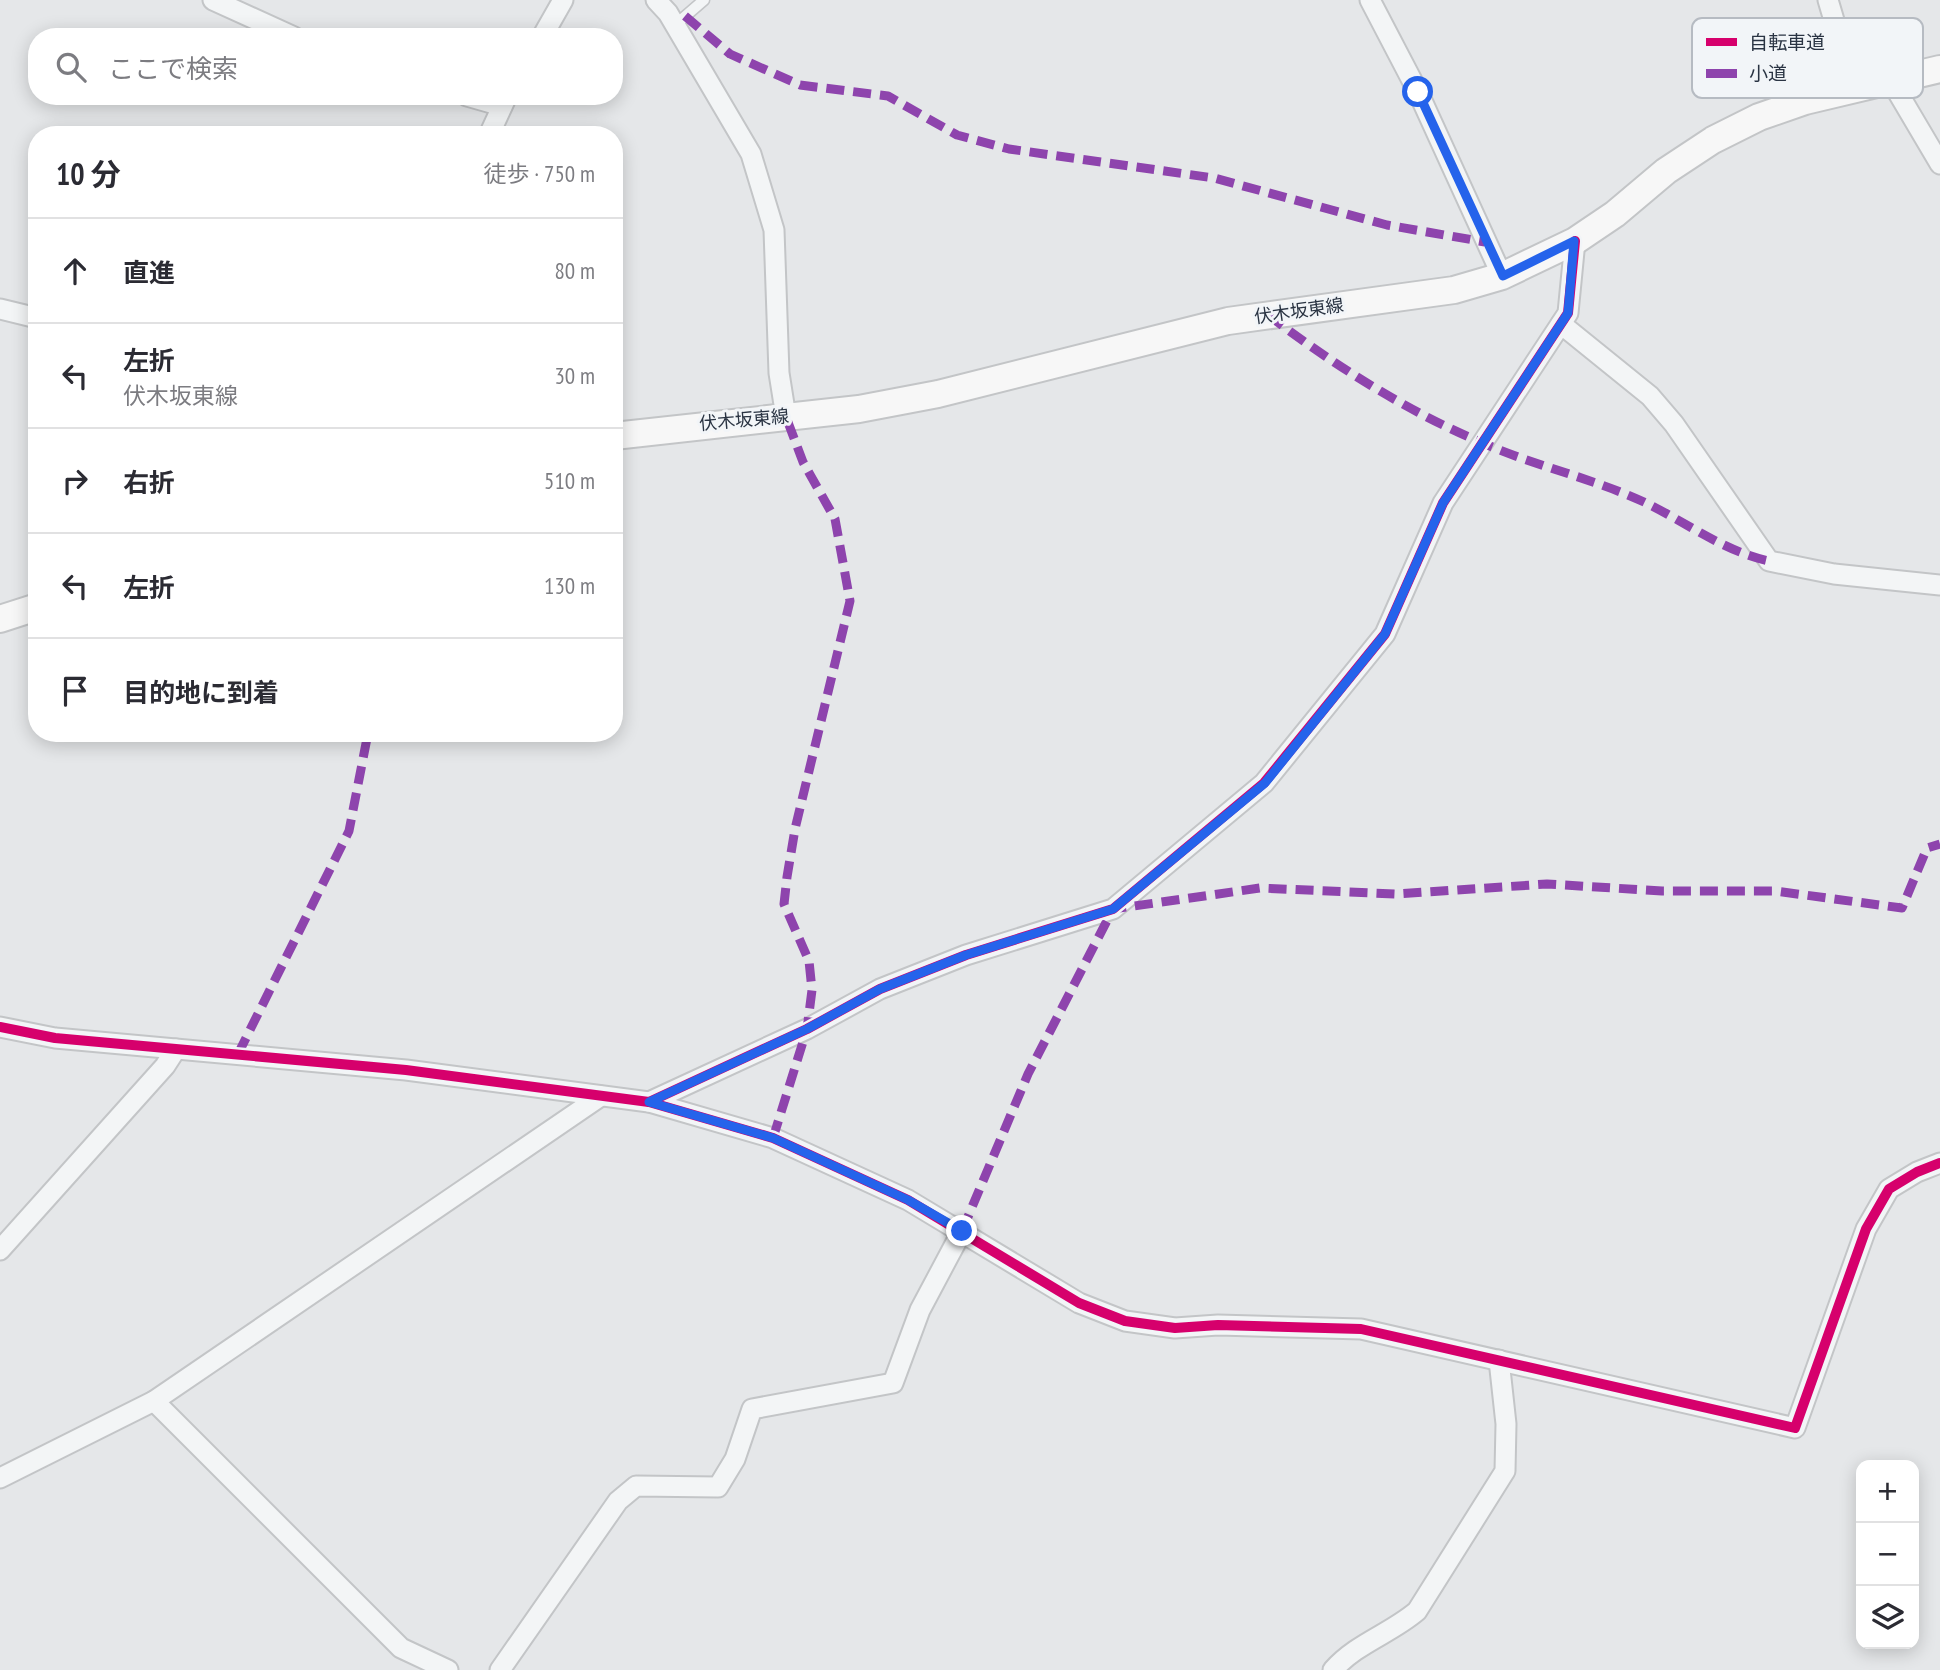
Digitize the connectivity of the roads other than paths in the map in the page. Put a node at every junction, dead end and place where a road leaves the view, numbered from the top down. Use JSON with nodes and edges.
{"nodes":[{"id":1,"x":213,"y":0,"type":"edge"},
{"id":2,"x":563,"y":0,"type":"edge"},
{"id":3,"x":656,"y":0,"type":"edge"},
{"id":4,"x":704,"y":0,"type":"edge"},
{"id":5,"x":1370,"y":0,"type":"edge"},
{"id":6,"x":1828,"y":0,"type":"edge"},
{"id":7,"x":1833,"y":18,"type":"edge"},
{"id":8,"x":675,"y":25,"type":"junction"},
{"id":9,"x":274,"y":28,"type":"edge"},
{"id":10,"x":546,"y":28,"type":"edge"},
{"id":11,"x":1821,"y":98,"type":"edge"},
{"id":12,"x":1902,"y":98,"type":"edge"},
{"id":13,"x":503,"y":105,"type":"edge"},
{"id":14,"x":493,"y":126,"type":"edge"},
{"id":15,"x":1940,"y":164,"type":"edge"},
{"id":16,"x":1574,"y":241,"type":"junction"},
{"id":17,"x":1503,"y":276,"type":"junction"},
{"id":18,"x":0,"y":309,"type":"edge"},
{"id":19,"x":28,"y":316,"type":"edge"},
{"id":20,"x":1561,"y":324,"type":"junction"},
{"id":21,"x":786,"y":416,"type":"junction"},
{"id":22,"x":623,"y":435,"type":"edge"},
{"id":23,"x":1940,"y":585,"type":"edge"},
{"id":24,"x":28,"y":610,"type":"edge"},
{"id":25,"x":0,"y":619,"type":"edge"},
{"id":26,"x":0,"y":1027,"type":"edge"},
{"id":27,"x":176,"y":1049,"type":"junction"},
{"id":28,"x":601,"y":1096,"type":"junction"},
{"id":29,"x":649,"y":1102,"type":"junction"},
{"id":30,"x":1940,"y":1163,"type":"edge"},
{"id":31,"x":962,"y":1231,"type":"junction"},
{"id":32,"x":0,"y":1250,"type":"edge"},
{"id":33,"x":1499,"y":1360,"type":"junction"},
{"id":34,"x":154,"y":1401,"type":"junction"},
{"id":35,"x":0,"y":1478,"type":"edge"},
{"id":36,"x":448,"y":1670,"type":"edge"},
{"id":37,"x":500,"y":1670,"type":"edge"},
{"id":38,"x":1333,"y":1670,"type":"edge"}],
"edges":[{"from":1,"to":9,"type":"street"},
{"from":2,"to":10,"type":"street"},
{"from":3,"to":8,"type":"street"},
{"from":4,"to":8,"type":"lane"},
{"from":5,"to":17,"type":"street"},
{"from":6,"to":7,"type":"street"},
{"from":8,"to":21,"type":"street"},
{"from":11,"to":16,"type":"main road","name":"伏木坂東線"},
{"from":12,"to":15,"type":"street"},
{"from":13,"to":14,"type":"street"},
{"from":16,"to":17,"type":"main road","name":"伏木坂東線"},
{"from":16,"to":20,"type":"street"},
{"from":17,"to":21,"type":"main road","name":"伏木坂東線"},
{"from":18,"to":19,"type":"street"},
{"from":20,"to":23,"type":"street"},
{"from":20,"to":29,"type":"street"},
{"from":21,"to":22,"type":"main road","name":"伏木坂東線"},
{"from":24,"to":25,"type":"main road"},
{"from":26,"to":27,"type":"street"},
{"from":27,"to":28,"type":"street"},
{"from":27,"to":32,"type":"street"},
{"from":28,"to":29,"type":"street"},
{"from":28,"to":34,"type":"street"},
{"from":29,"to":31,"type":"street"},
{"from":30,"to":33,"type":"street"},
{"from":31,"to":33,"type":"street"},
{"from":31,"to":37,"type":"street"},
{"from":33,"to":38,"type":"street"},
{"from":34,"to":35,"type":"street"},
{"from":34,"to":36,"type":"street"}]}
